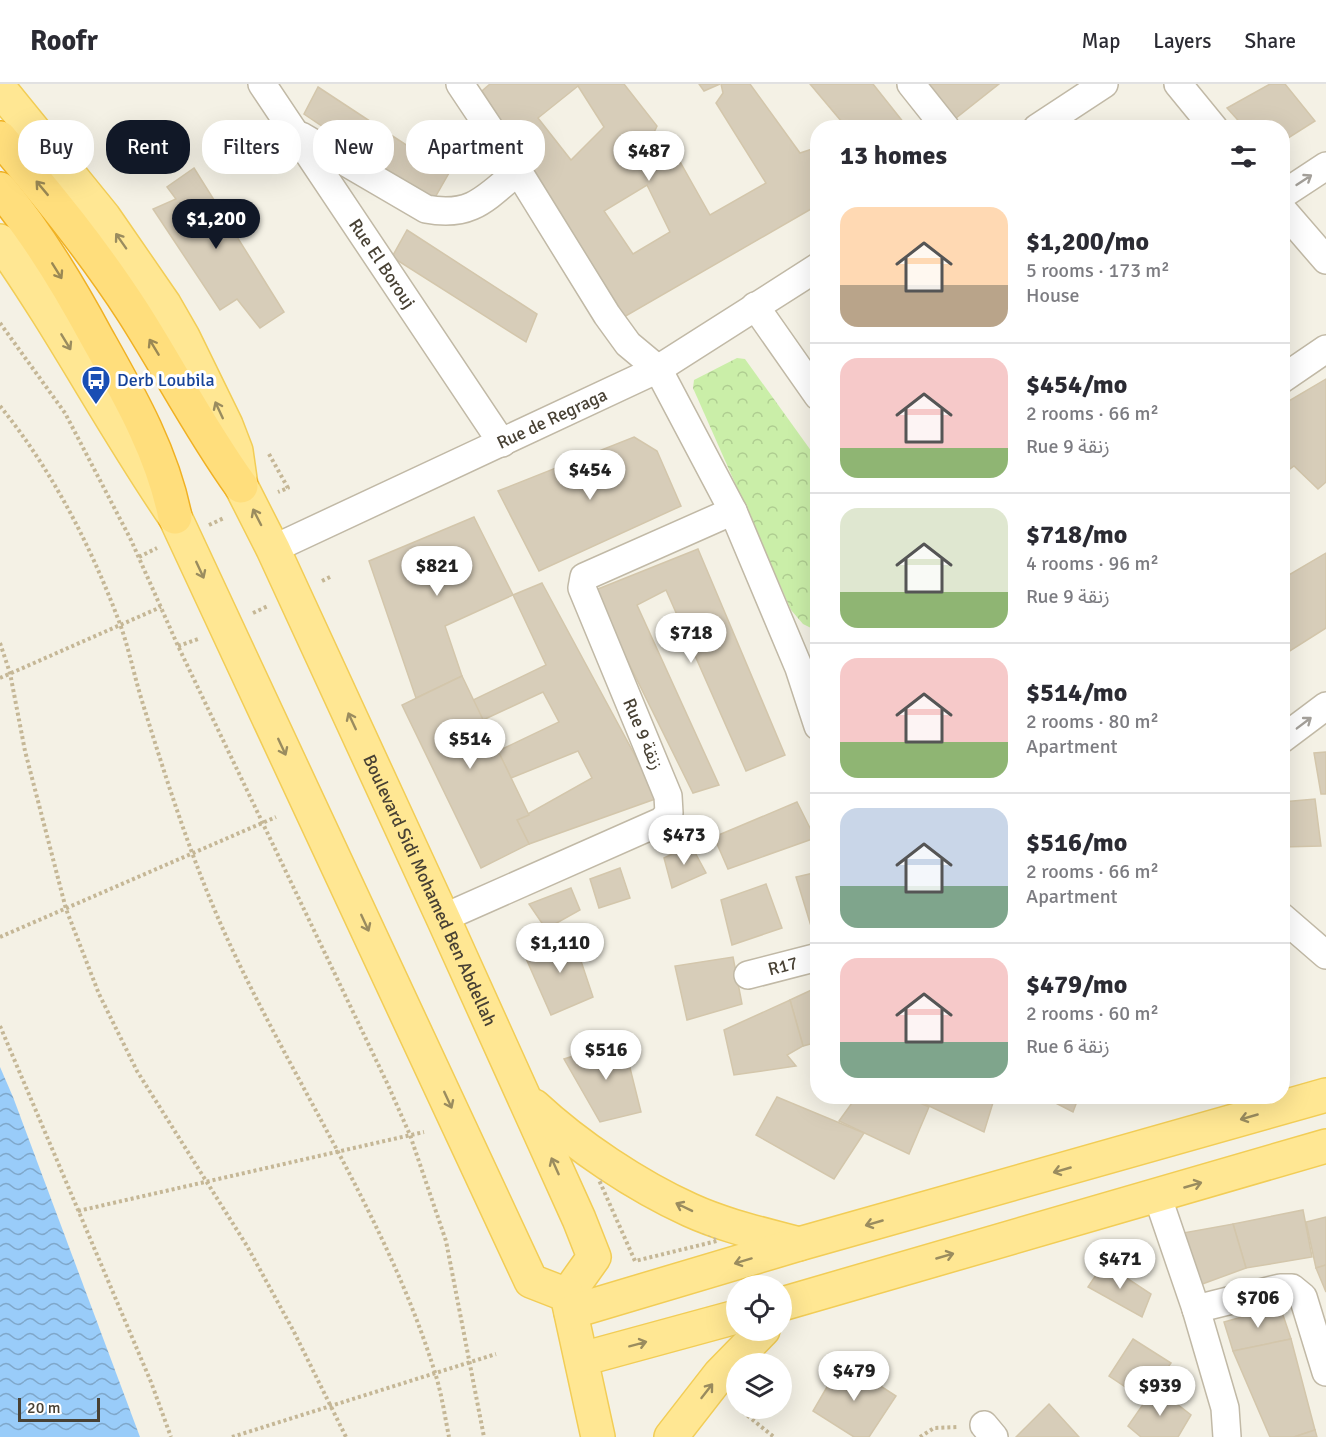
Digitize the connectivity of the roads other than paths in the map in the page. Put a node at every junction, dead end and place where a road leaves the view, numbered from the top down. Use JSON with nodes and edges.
{"nodes":[{"id":1,"x":262,"y":84,"type":"edge"},
{"id":2,"x":911,"y":84,"type":"edge"},
{"id":3,"x":1104,"y":84,"type":"edge"},
{"id":4,"x":1178,"y":84,"type":"edge"},
{"id":5,"x":462,"y":85,"type":"edge"},
{"id":6,"x":0,"y":89,"type":"edge"},
{"id":7,"x":287,"y":120,"type":"edge"},
{"id":8,"x":485,"y":120,"type":"edge"},
{"id":9,"x":940,"y":120,"type":"edge"},
{"id":10,"x":1049,"y":120,"type":"edge"},
{"id":11,"x":1207,"y":120,"type":"edge"},
{"id":12,"x":301,"y":136,"type":"edge"},
{"id":13,"x":0,"y":138,"type":"edge"},
{"id":14,"x":301,"y":141,"type":"edge"},
{"id":15,"x":1326,"y":166,"type":"edge"},
{"id":16,"x":514,"y":174,"type":"edge"},
{"id":17,"x":520,"y":174,"type":"edge"},
{"id":18,"x":0,"y":189,"type":"edge"},
{"id":19,"x":1290,"y":190,"type":"edge"},
{"id":20,"x":1290,"y":218,"type":"edge"},
{"id":21,"x":0,"y":241,"type":"edge"},
{"id":22,"x":1326,"y":260,"type":"edge"},
{"id":23,"x":810,"y":272,"type":"edge"},
{"id":24,"x":754,"y":306,"type":"junction"},
{"id":25,"x":1326,"y":349,"type":"edge"},
{"id":26,"x":658,"y":369,"type":"junction"},
{"id":27,"x":1290,"y":374,"type":"edge"},
{"id":28,"x":810,"y":385,"type":"edge"},
{"id":29,"x":502,"y":443,"type":"junction"},
{"id":30,"x":241,"y":486,"type":"junction"},
{"id":31,"x":733,"y":511,"type":"junction"},
{"id":32,"x":175,"y":517,"type":"junction"},
{"id":33,"x":273,"y":549,"type":"junction"},
{"id":34,"x":808,"y":664,"type":"edge"},
{"id":35,"x":1326,"y":706,"type":"edge"},
{"id":36,"x":1290,"y":733,"type":"edge"},
{"id":37,"x":443,"y":918,"type":"junction"},
{"id":38,"x":1290,"y":924,"type":"edge"},
{"id":39,"x":1326,"y":955,"type":"edge"},
{"id":40,"x":810,"y":959,"type":"edge"},
{"id":41,"x":748,"y":975,"type":"dead end"},
{"id":42,"x":1326,"y":1095,"type":"edge"},
{"id":43,"x":526,"y":1099,"type":"junction"},
{"id":44,"x":1326,"y":1146,"type":"edge"},
{"id":45,"x":1157,"y":1195,"type":"junction"},
{"id":46,"x":799,"y":1244,"type":"junction"},
{"id":47,"x":795,"y":1300,"type":"edge"},
{"id":48,"x":569,"y":1304,"type":"junction"},
{"id":49,"x":1196,"y":1309,"type":"junction"},
{"id":50,"x":726,"y":1320,"type":"edge"},
{"id":51,"x":752,"y":1341,"type":"edge"},
{"id":52,"x":582,"y":1359,"type":"junction"},
{"id":53,"x":1326,"y":1372,"type":"edge"},
{"id":54,"x":673,"y":1436,"type":"edge"},
{"id":55,"x":598,"y":1437,"type":"edge"},
{"id":56,"x":1227,"y":1437,"type":"edge"}],
"edges":[{"from":1,"to":7,"type":"street","name":"Rue El Borouj"},
{"from":2,"to":9,"type":"street"},
{"from":3,"to":10,"type":"street"},
{"from":4,"to":11,"type":"street"},
{"from":5,"to":8,"type":"street"},
{"from":30,"to":6,"type":"main road","name":"Boulevard Sidi Mohamed Ben Abdellah","one_way":true},
{"from":12,"to":16,"type":"street"},
{"from":30,"to":13,"type":"highway","name":"Boulevard Sidi Mohamed Ben Abdellah","one_way":true},
{"from":14,"to":29,"type":"street","name":"Rue El Borouj"},
{"from":19,"to":15,"type":"street","one_way":true},
{"from":17,"to":26,"type":"street"},
{"from":18,"to":32,"type":"highway","one_way":true},
{"from":20,"to":22,"type":"street"},
{"from":21,"to":32,"type":"main road","one_way":true},
{"from":23,"to":24,"type":"street","name":"Rue de Regraga"},
{"from":24,"to":26,"type":"street","name":"Rue de Regraga"},
{"from":24,"to":28,"type":"street"},
{"from":25,"to":27,"type":"street"},
{"from":26,"to":29,"type":"street","name":"Rue de Regraga"},
{"from":26,"to":31,"type":"street"},
{"from":29,"to":33,"type":"street","name":"Rue de Regraga"},
{"from":33,"to":30,"type":"main road","name":"Boulevard Sidi Mohamed Ben Abdellah","one_way":true},
{"from":31,"to":34,"type":"street"},
{"from":31,"to":37,"type":"street","name":"Rue 9 زنقة"},
{"from":32,"to":48,"type":"main road","one_way":true},
{"from":37,"to":33,"type":"main road","name":"Boulevard Sidi Mohamed Ben Abdellah","one_way":true},
{"from":36,"to":35,"type":"street","one_way":true},
{"from":37,"to":43,"type":"main road","name":"Boulevard Sidi Mohamed Ben Abdellah"},
{"from":38,"to":39,"type":"street"},
{"from":40,"to":41,"type":"street","name":"R17"},
{"from":42,"to":46,"type":"main road","one_way":true},
{"from":46,"to":43,"type":"main road","one_way":true},
{"from":48,"to":43,"type":"main road","name":"Boulevard Sidi Mohamed Ben Abdellah","one_way":true},
{"from":45,"to":44,"type":"main road","one_way":true},
{"from":47,"to":45,"type":"main road","one_way":true},
{"from":45,"to":49,"type":"street"},
{"from":46,"to":48,"type":"main road","one_way":true},
{"from":48,"to":52,"type":"main road"},
{"from":49,"to":53,"type":"street"},
{"from":49,"to":56,"type":"street"},
{"from":52,"to":50,"type":"main road","one_way":true},
{"from":54,"to":51,"type":"main road","one_way":true},
{"from":52,"to":55,"type":"main road"}]}
